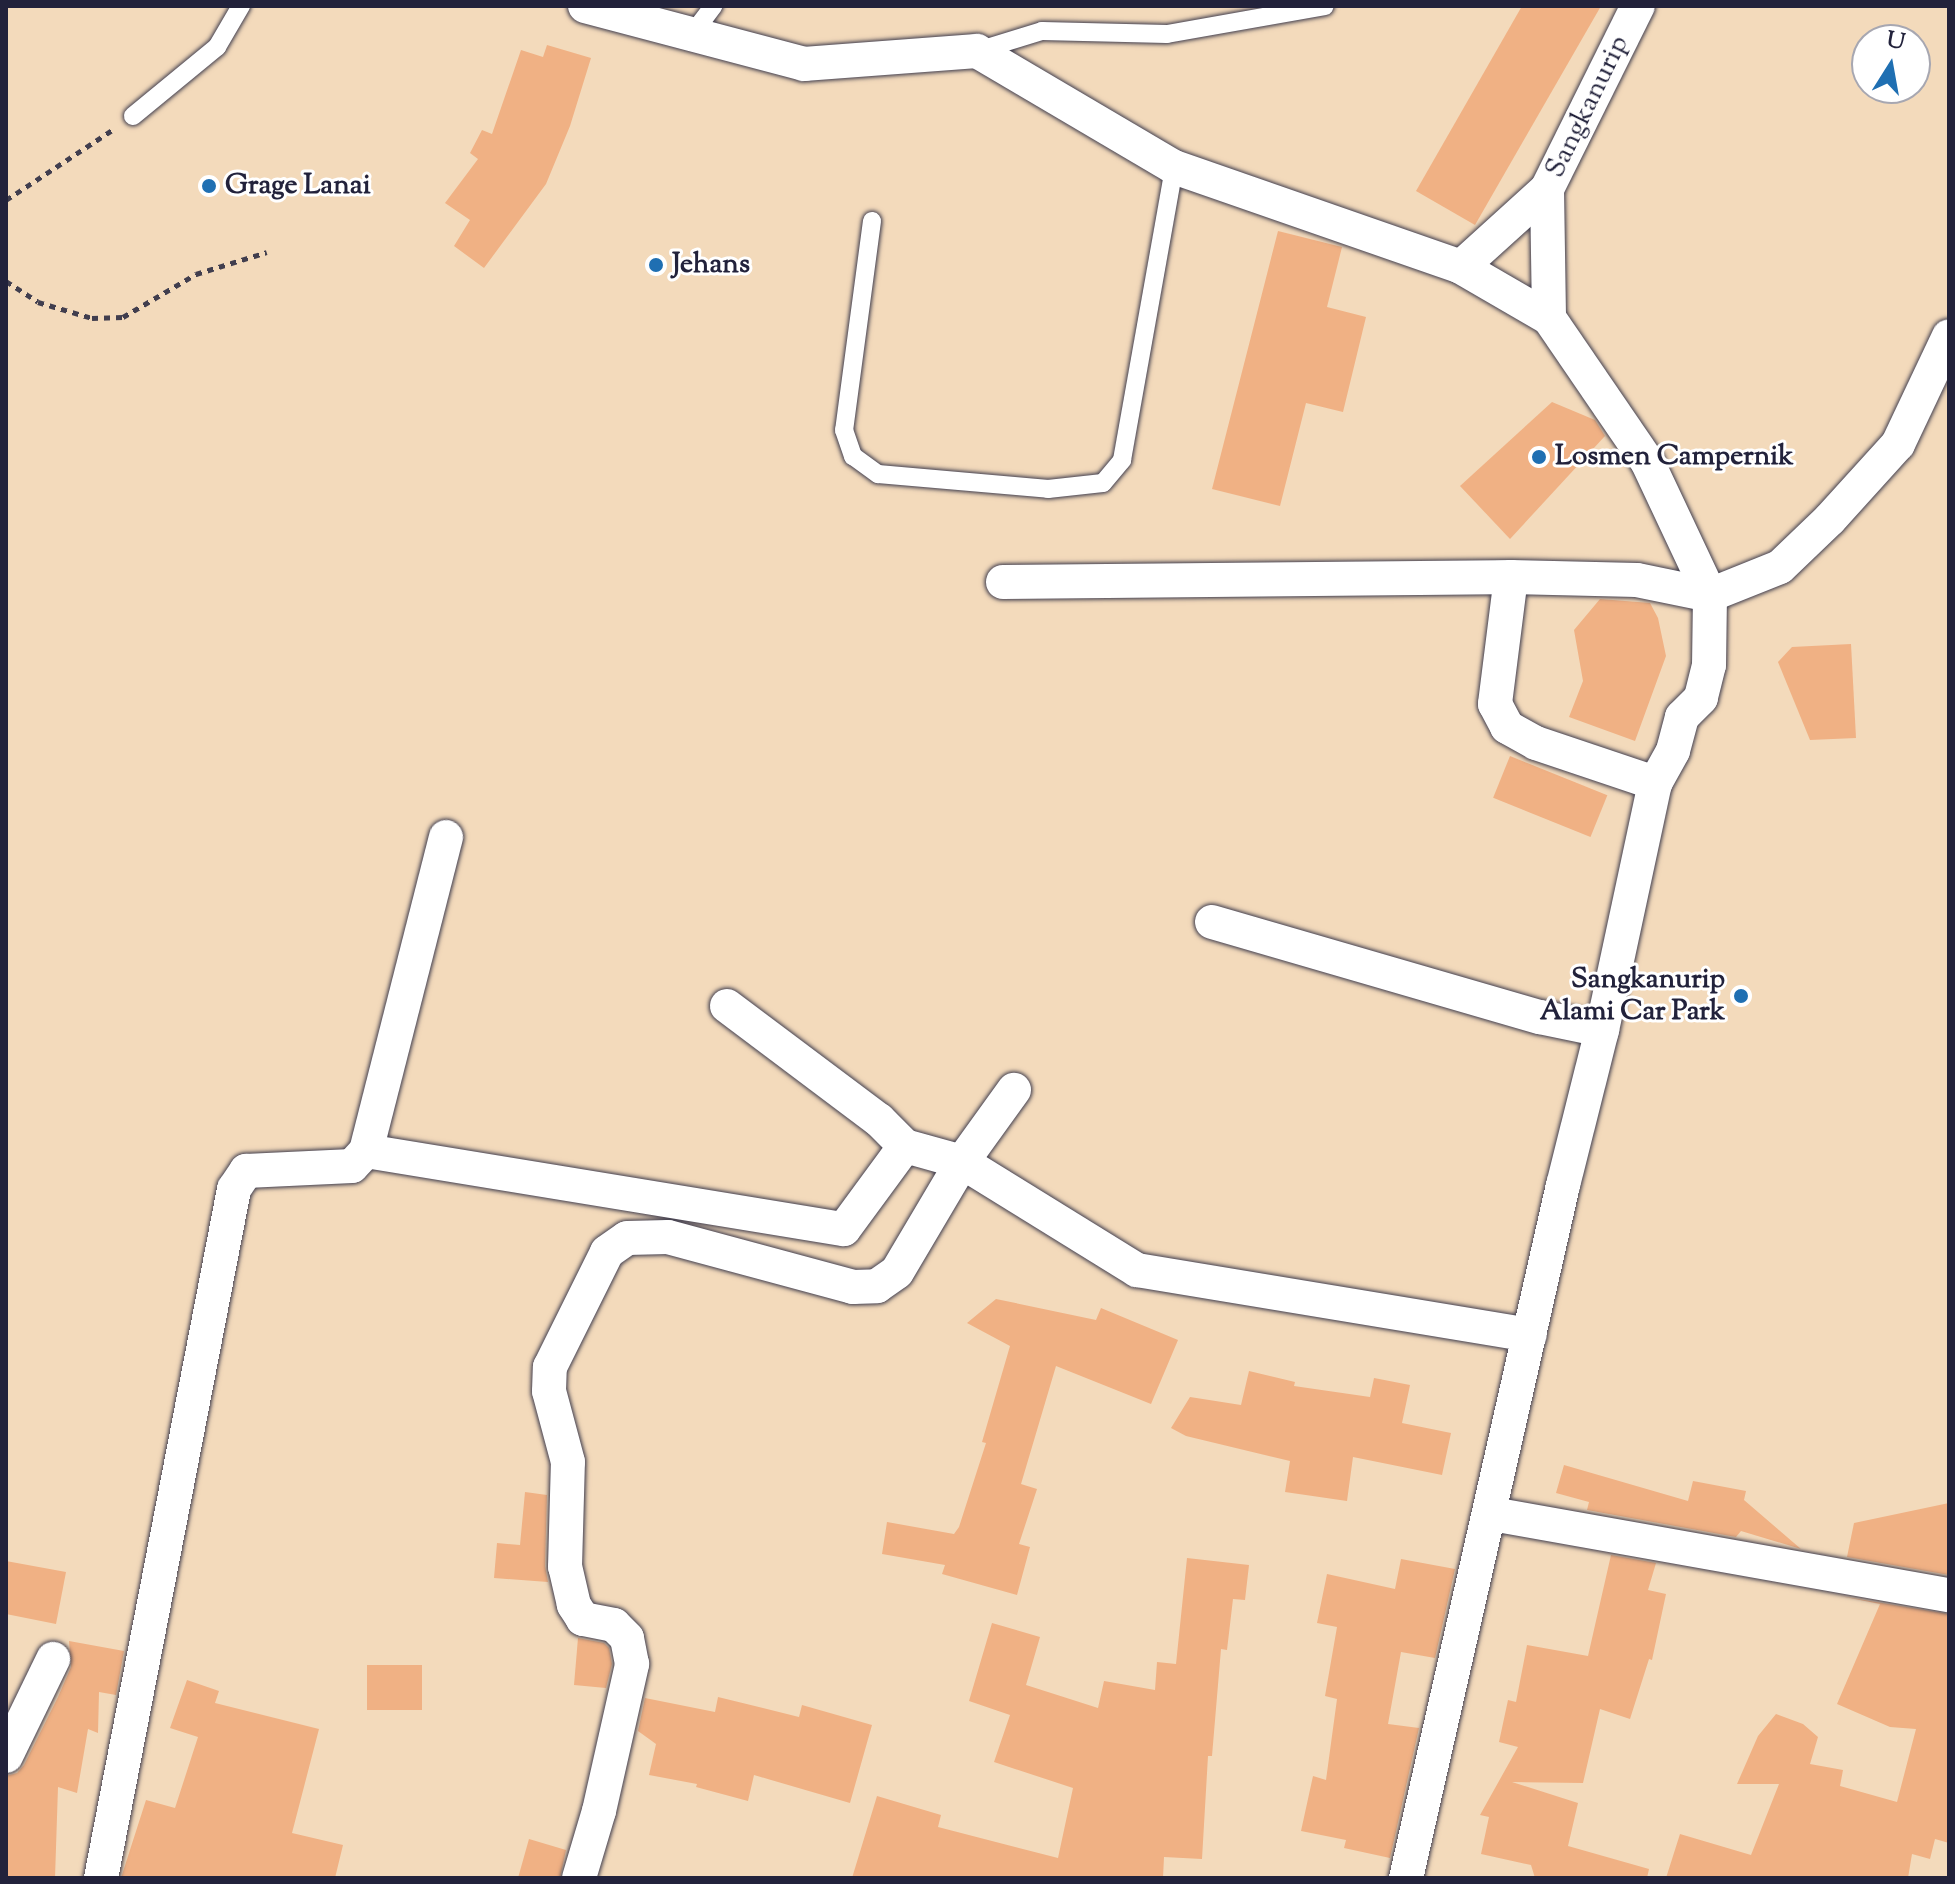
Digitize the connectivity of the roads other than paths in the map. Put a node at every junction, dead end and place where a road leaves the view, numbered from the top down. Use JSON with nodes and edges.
{"nodes":[{"id":1,"x":241,"y":6,"type":"edge"},
{"id":2,"x":585,"y":6,"type":"edge"},
{"id":3,"x":1325,"y":6,"type":"edge"},
{"id":4,"x":1638,"y":6,"type":"edge"},
{"id":5,"x":1234,"y":15,"type":"edge"},
{"id":6,"x":703,"y":20,"type":"edge"},
{"id":7,"x":977,"y":51,"type":"junction"},
{"id":8,"x":133,"y":116,"type":"road end"},
{"id":9,"x":1174,"y":167,"type":"junction"},
{"id":10,"x":1547,"y":189,"type":"junction"},
{"id":11,"x":872,"y":221,"type":"dead end"},
{"id":12,"x":1461,"y":267,"type":"junction"},
{"id":13,"x":1549,"y":318,"type":"junction"},
{"id":14,"x":1949,"y":336,"type":"edge"},
{"id":15,"x":1511,"y":577,"type":"junction"},
{"id":16,"x":1003,"y":582,"type":"dead end"},
{"id":17,"x":1710,"y":595,"type":"junction"},
{"id":18,"x":1655,"y":783,"type":"junction"},
{"id":19,"x":446,"y":837,"type":"dead end"},
{"id":20,"x":1212,"y":922,"type":"dead end"},
{"id":21,"x":727,"y":1006,"type":"dead end"},
{"id":22,"x":1602,"y":1030,"type":"junction"},
{"id":23,"x":1014,"y":1090,"type":"dead end"},
{"id":24,"x":905,"y":1146,"type":"junction"},
{"id":25,"x":366,"y":1151,"type":"junction"},
{"id":26,"x":962,"y":1162,"type":"junction"},
{"id":27,"x":1530,"y":1335,"type":"junction"},
{"id":28,"x":1492,"y":1514,"type":"junction"},
{"id":29,"x":1949,"y":1595,"type":"edge"},
{"id":30,"x":53,"y":1659,"type":"dead end"},
{"id":31,"x":6,"y":1756,"type":"edge"},
{"id":32,"x":101,"y":1878,"type":"edge"},
{"id":33,"x":579,"y":1878,"type":"edge"},
{"id":34,"x":1406,"y":1878,"type":"edge"}],
"edges":[{"from":1,"to":8,"type":"lane"},
{"from":2,"to":6,"type":"street"},
{"from":3,"to":5,"type":"lane"},
{"from":4,"to":10,"type":"street","name":"Sangkanurip"},
{"from":5,"to":7,"type":"lane"},
{"from":6,"to":7,"type":"street"},
{"from":7,"to":9,"type":"street"},
{"from":9,"to":11,"type":"lane"},
{"from":9,"to":12,"type":"street"},
{"from":10,"to":12,"type":"street","name":"Sangkanurip"},
{"from":10,"to":13,"type":"street"},
{"from":12,"to":13,"type":"street"},
{"from":13,"to":17,"type":"street"},
{"from":14,"to":17,"type":"street"},
{"from":15,"to":16,"type":"street"},
{"from":15,"to":17,"type":"street"},
{"from":15,"to":18,"type":"street"},
{"from":17,"to":18,"type":"street"},
{"from":18,"to":22,"type":"street"},
{"from":19,"to":25,"type":"street"},
{"from":20,"to":22,"type":"street"},
{"from":21,"to":24,"type":"street"},
{"from":22,"to":27,"type":"street"},
{"from":23,"to":26,"type":"street"},
{"from":24,"to":25,"type":"street"},
{"from":24,"to":26,"type":"street"},
{"from":25,"to":32,"type":"street"},
{"from":26,"to":27,"type":"street"},
{"from":26,"to":33,"type":"street"},
{"from":27,"to":28,"type":"street"},
{"from":28,"to":29,"type":"street"},
{"from":28,"to":34,"type":"street"},
{"from":30,"to":31,"type":"street"}]}
